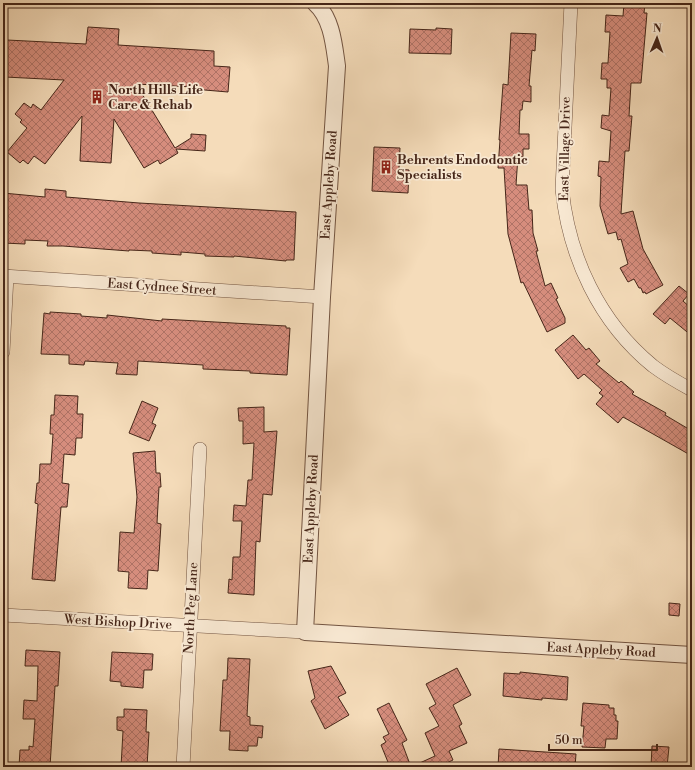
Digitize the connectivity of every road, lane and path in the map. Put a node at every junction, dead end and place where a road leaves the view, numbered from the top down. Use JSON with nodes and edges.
{"nodes":[{"id":1,"x":317,"y":3,"type":"edge"},
{"id":2,"x":571,"y":3,"type":"edge"},
{"id":3,"x":5,"y":276,"type":"edge"},
{"id":4,"x":322,"y":298,"type":"junction"},
{"id":5,"x":3,"y":352,"type":"edge"},
{"id":6,"x":692,"y":390,"type":"edge"},
{"id":7,"x":200,"y":450,"type":"dead end"},
{"id":8,"x":3,"y":615,"type":"edge"},
{"id":9,"x":190,"y":626,"type":"junction"},
{"id":10,"x":305,"y":632,"type":"junction"},
{"id":11,"x":692,"y":655,"type":"edge"},
{"id":12,"x":183,"y":767,"type":"edge"}],
"edges":[{"from":1,"to":4,"type":"street","name":"East Appleby Road"},
{"from":2,"to":6,"type":"street","name":"East Village Drive"},
{"from":3,"to":4,"type":"street","name":"East Cydnee Street"},
{"from":3,"to":5,"type":"street"},
{"from":4,"to":10,"type":"street","name":"East Appleby Road"},
{"from":7,"to":9,"type":"street","name":"North Peg Lane"},
{"from":8,"to":9,"type":"street","name":"West Bishop Drive"},
{"from":9,"to":10,"type":"street","name":"West Bishop Drive"},
{"from":9,"to":12,"type":"street","name":"North Peg Lane"},
{"from":10,"to":11,"type":"street","name":"East Appleby Road"}]}
